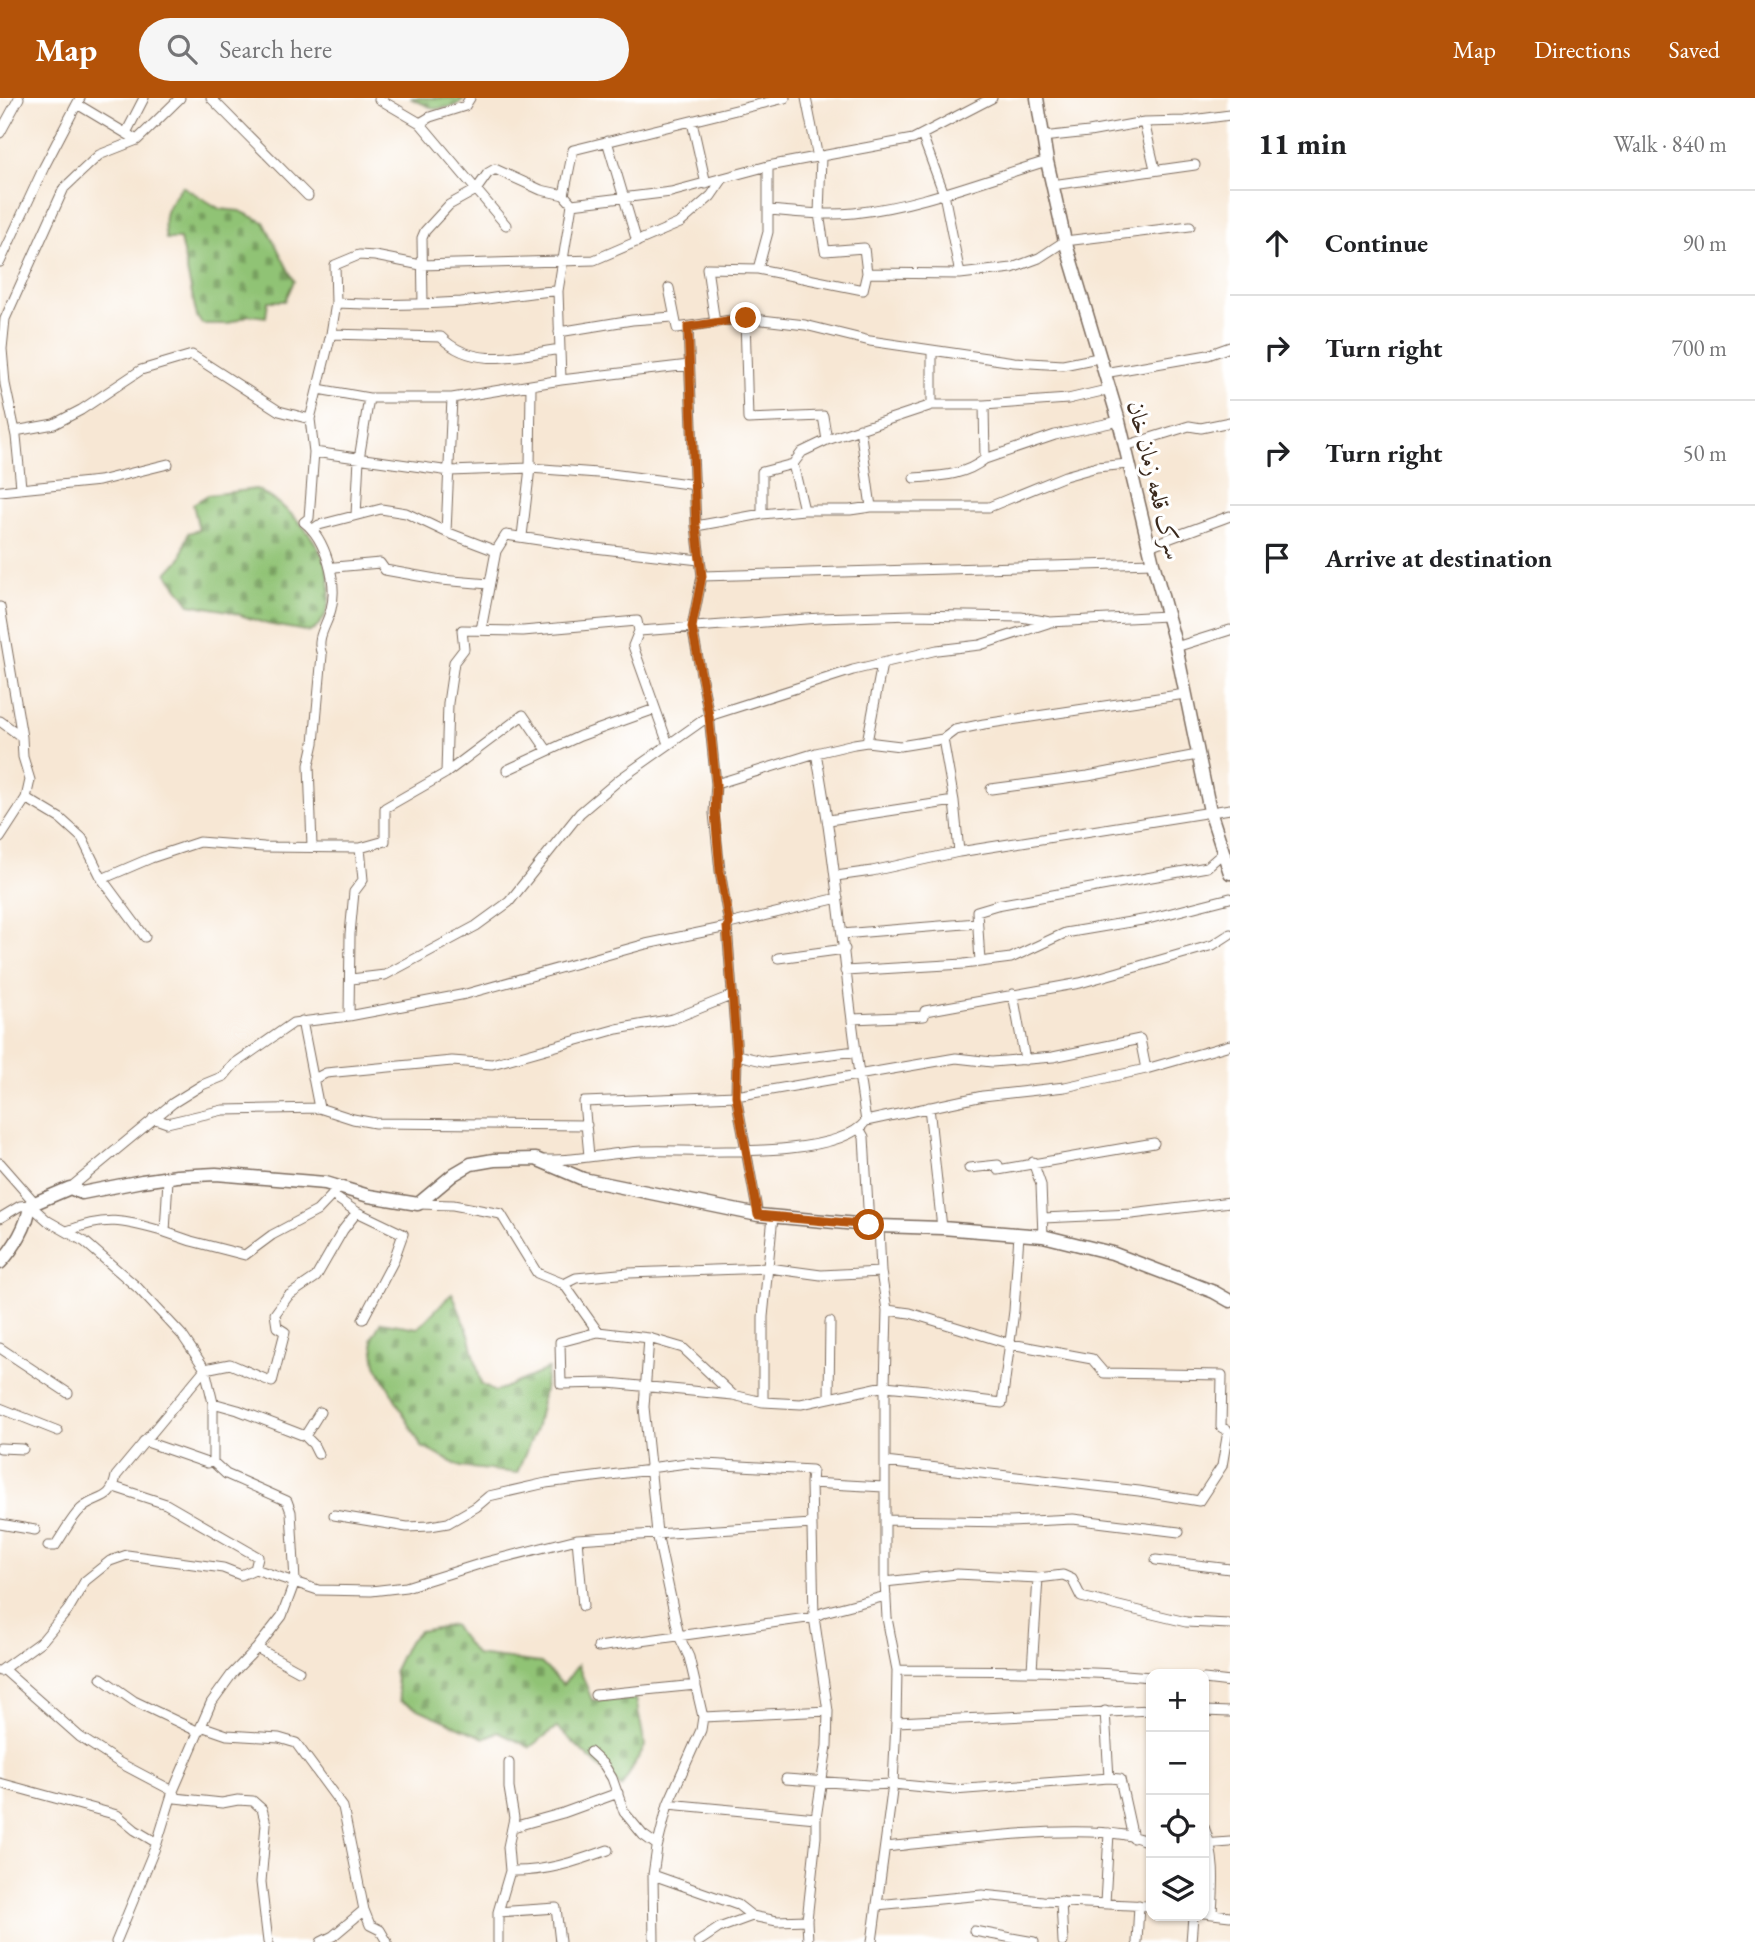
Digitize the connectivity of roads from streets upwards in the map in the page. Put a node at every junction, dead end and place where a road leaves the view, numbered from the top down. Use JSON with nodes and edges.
{"nodes":[{"id":1,"x":19,"y":98,"type":"edge"},
{"id":2,"x":144,"y":98,"type":"edge"},
{"id":3,"x":180,"y":98,"type":"edge"},
{"id":4,"x":211,"y":98,"type":"edge"},
{"id":5,"x":470,"y":98,"type":"edge"},
{"id":6,"x":785,"y":98,"type":"edge"},
{"id":7,"x":806,"y":98,"type":"edge"},
{"id":8,"x":992,"y":98,"type":"edge"},
{"id":9,"x":1037,"y":98,"type":"edge"},
{"id":10,"x":379,"y":99,"type":"edge"},
{"id":11,"x":79,"y":101,"type":"edge"},
{"id":12,"x":1230,"y":115,"type":"edge"},
{"id":13,"x":692,"y":121,"type":"junction"},
{"id":14,"x":1144,"y":122,"type":"junction"},
{"id":15,"x":420,"y":123,"type":"junction"},
{"id":16,"x":0,"y":133,"type":"edge"},
{"id":17,"x":126,"y":133,"type":"junction"},
{"id":18,"x":922,"y":135,"type":"junction"},
{"id":19,"x":1042,"y":137,"type":"junction"},
{"id":20,"x":137,"y":139,"type":"junction"},
{"id":21,"x":607,"y":141,"type":"junction"},
{"id":22,"x":819,"y":158,"type":"junction"},
{"id":23,"x":1047,"y":161,"type":"junction"},
{"id":24,"x":1195,"y":165,"type":"dead end"},
{"id":25,"x":768,"y":166,"type":"junction"},
{"id":26,"x":1155,"y":169,"type":"junction"},
{"id":27,"x":722,"y":180,"type":"junction"},
{"id":28,"x":706,"y":184,"type":"junction"},
{"id":29,"x":1052,"y":185,"type":"junction"},
{"id":30,"x":476,"y":190,"type":"junction"},
{"id":31,"x":944,"y":194,"type":"junction"},
{"id":32,"x":564,"y":195,"type":"junction"},
{"id":33,"x":308,"y":196,"type":"dead end"},
{"id":34,"x":623,"y":200,"type":"junction"},
{"id":35,"x":572,"y":204,"type":"junction"},
{"id":36,"x":768,"y":210,"type":"junction"},
{"id":37,"x":819,"y":214,"type":"junction"},
{"id":38,"x":506,"y":225,"type":"dead end"},
{"id":39,"x":1191,"y":226,"type":"dead end"},
{"id":40,"x":1065,"y":241,"type":"junction"},
{"id":41,"x":637,"y":242,"type":"junction"},
{"id":42,"x":564,"y":261,"type":"junction"},
{"id":43,"x":0,"y":262,"type":"edge"},
{"id":44,"x":421,"y":265,"type":"junction"},
{"id":45,"x":758,"y":269,"type":"junction"},
{"id":46,"x":867,"y":273,"type":"junction"},
{"id":47,"x":960,"y":274,"type":"junction"},
{"id":48,"x":669,"y":288,"type":"dead end"},
{"id":49,"x":558,"y":291,"type":"junction"},
{"id":50,"x":336,"y":303,"type":"junction"},
{"id":51,"x":423,"y":304,"type":"junction"},
{"id":52,"x":673,"y":317,"type":"junction"},
{"id":53,"x":746,"y":318,"type":"junction"},
{"id":54,"x":715,"y":323,"type":"junction"},
{"id":55,"x":688,"y":327,"type":"junction"},
{"id":56,"x":559,"y":332,"type":"junction"},
{"id":57,"x":331,"y":334,"type":"junction"},
{"id":58,"x":1230,"y":346,"type":"edge"},
{"id":59,"x":559,"y":349,"type":"junction"},
{"id":60,"x":932,"y":350,"type":"junction"},
{"id":61,"x":1098,"y":358,"type":"junction"},
{"id":62,"x":689,"y":365,"type":"junction"},
{"id":63,"x":1104,"y":373,"type":"junction"},
{"id":64,"x":561,"y":380,"type":"junction"},
{"id":65,"x":531,"y":386,"type":"junction"},
{"id":66,"x":318,"y":389,"type":"junction"},
{"id":67,"x":1111,"y":389,"type":"junction"},
{"id":68,"x":369,"y":398,"type":"junction"},
{"id":69,"x":452,"y":398,"type":"junction"},
{"id":70,"x":932,"y":405,"type":"junction"},
{"id":71,"x":984,"y":405,"type":"junction"},
{"id":72,"x":310,"y":419,"type":"junction"},
{"id":73,"x":1119,"y":421,"type":"junction"},
{"id":74,"x":1230,"y":422,"type":"edge"},
{"id":75,"x":860,"y":428,"type":"junction"},
{"id":76,"x":15,"y":431,"type":"junction"},
{"id":77,"x":827,"y":440,"type":"junction"},
{"id":78,"x":1125,"y":446,"type":"junction"},
{"id":79,"x":314,"y":452,"type":"junction"},
{"id":80,"x":359,"y":459,"type":"junction"},
{"id":81,"x":985,"y":459,"type":"junction"},
{"id":82,"x":168,"y":464,"type":"dead end"},
{"id":83,"x":793,"y":464,"type":"junction"},
{"id":84,"x":1128,"y":464,"type":"junction"},
{"id":85,"x":530,"y":468,"type":"junction"},
{"id":86,"x":450,"y":471,"type":"junction"},
{"id":87,"x":914,"y":478,"type":"dead end"},
{"id":88,"x":696,"y":485,"type":"junction"},
{"id":89,"x":22,"y":487,"type":"junction"},
{"id":90,"x":0,"y":491,"type":"edge"},
{"id":91,"x":871,"y":507,"type":"junction"},
{"id":92,"x":804,"y":510,"type":"junction"},
{"id":93,"x":762,"y":514,"type":"junction"},
{"id":94,"x":356,"y":515,"type":"junction"},
{"id":95,"x":1230,"y":516,"type":"edge"},
{"id":96,"x":696,"y":526,"type":"junction"},
{"id":97,"x":312,"y":530,"type":"junction"},
{"id":98,"x":446,"y":532,"type":"junction"},
{"id":99,"x":522,"y":536,"type":"junction"},
{"id":100,"x":1149,"y":546,"type":"junction"},
{"id":101,"x":496,"y":551,"type":"junction"},
{"id":102,"x":699,"y":560,"type":"junction"},
{"id":103,"x":1153,"y":563,"type":"junction"},
{"id":104,"x":331,"y":570,"type":"junction"},
{"id":105,"x":702,"y":576,"type":"junction"},
{"id":106,"x":489,"y":584,"type":"junction"},
{"id":107,"x":0,"y":607,"type":"edge"},
{"id":108,"x":1167,"y":616,"type":"junction"},
{"id":109,"x":1050,"y":622,"type":"junction"},
{"id":110,"x":692,"y":627,"type":"junction"},
{"id":111,"x":481,"y":629,"type":"junction"},
{"id":112,"x":1230,"y":630,"type":"edge"},
{"id":113,"x":639,"y":631,"type":"junction"},
{"id":114,"x":1176,"y":647,"type":"junction"},
{"id":115,"x":882,"y":664,"type":"junction"},
{"id":116,"x":1185,"y":694,"type":"junction"},
{"id":117,"x":655,"y":709,"type":"junction"},
{"id":118,"x":709,"y":716,"type":"junction"},
{"id":119,"x":0,"y":721,"type":"edge"},
{"id":120,"x":22,"y":737,"type":"junction"},
{"id":121,"x":943,"y":739,"type":"junction"},
{"id":122,"x":867,"y":742,"type":"junction"},
{"id":123,"x":668,"y":744,"type":"junction"},
{"id":124,"x":547,"y":750,"type":"junction"},
{"id":125,"x":816,"y":753,"type":"junction"},
{"id":126,"x":1198,"y":754,"type":"junction"},
{"id":127,"x":507,"y":770,"type":"dead end"},
{"id":128,"x":446,"y":773,"type":"junction"},
{"id":129,"x":716,"y":784,"type":"junction"},
{"id":130,"x":991,"y":789,"type":"dead end"},
{"id":131,"x":26,"y":798,"type":"junction"},
{"id":132,"x":954,"y":801,"type":"junction"},
{"id":133,"x":1230,"y":809,"type":"edge"},
{"id":134,"x":1210,"y":811,"type":"junction"},
{"id":135,"x":829,"y":820,"type":"junction"},
{"id":136,"x":0,"y":838,"type":"edge"},
{"id":137,"x":312,"y":846,"type":"junction"},
{"id":138,"x":360,"y":848,"type":"junction"},
{"id":139,"x":960,"y":852,"type":"junction"},
{"id":140,"x":1224,"y":852,"type":"junction"},
{"id":141,"x":1230,"y":873,"type":"edge"},
{"id":142,"x":836,"y":876,"type":"junction"},
{"id":143,"x":102,"y":879,"type":"junction"},
{"id":144,"x":838,"y":898,"type":"junction"},
{"id":145,"x":1230,"y":898,"type":"edge"},
{"id":146,"x":978,"y":923,"type":"junction"},
{"id":147,"x":728,"y":926,"type":"junction"},
{"id":148,"x":842,"y":934,"type":"junction"},
{"id":149,"x":1230,"y":934,"type":"edge"},
{"id":150,"x":145,"y":937,"type":"dead end"},
{"id":151,"x":845,"y":949,"type":"junction"},
{"id":152,"x":778,"y":957,"type":"dead end"},
{"id":153,"x":980,"y":962,"type":"junction"},
{"id":154,"x":845,"y":971,"type":"junction"},
{"id":155,"x":351,"y":979,"type":"junction"},
{"id":156,"x":1013,"y":994,"type":"junction"},
{"id":157,"x":733,"y":995,"type":"junction"},
{"id":158,"x":349,"y":1016,"type":"junction"},
{"id":159,"x":852,"y":1019,"type":"junction"},
{"id":160,"x":302,"y":1021,"type":"junction"},
{"id":161,"x":1230,"y":1045,"type":"edge"},
{"id":162,"x":856,"y":1051,"type":"junction"},
{"id":163,"x":737,"y":1055,"type":"junction"},
{"id":164,"x":1025,"y":1060,"type":"junction"},
{"id":165,"x":1146,"y":1069,"type":"junction"},
{"id":166,"x":858,"y":1074,"type":"junction"},
{"id":167,"x":314,"y":1079,"type":"junction"},
{"id":168,"x":736,"y":1096,"type":"junction"},
{"id":169,"x":929,"y":1107,"type":"junction"},
{"id":170,"x":319,"y":1108,"type":"junction"},
{"id":171,"x":153,"y":1118,"type":"junction"},
{"id":172,"x":587,"y":1125,"type":"junction"},
{"id":173,"x":863,"y":1125,"type":"junction"},
{"id":174,"x":1154,"y":1143,"type":"dead end"},
{"id":175,"x":746,"y":1153,"type":"junction"},
{"id":176,"x":589,"y":1156,"type":"junction"},
{"id":177,"x":536,"y":1159,"type":"junction"},
{"id":178,"x":1033,"y":1162,"type":"junction"},
{"id":179,"x":0,"y":1163,"type":"edge"},
{"id":180,"x":969,"y":1168,"type":"dead end"},
{"id":181,"x":168,"y":1179,"type":"junction"},
{"id":182,"x":70,"y":1188,"type":"junction"},
{"id":183,"x":336,"y":1191,"type":"junction"},
{"id":184,"x":1230,"y":1202,"type":"edge"},
{"id":185,"x":418,"y":1203,"type":"junction"},
{"id":186,"x":33,"y":1204,"type":"junction"},
{"id":187,"x":356,"y":1212,"type":"junction"},
{"id":188,"x":758,"y":1215,"type":"junction"},
{"id":189,"x":774,"y":1216,"type":"junction"},
{"id":190,"x":0,"y":1218,"type":"edge"},
{"id":191,"x":1043,"y":1218,"type":"junction"},
{"id":192,"x":874,"y":1225,"type":"junction"},
{"id":193,"x":942,"y":1228,"type":"junction"},
{"id":194,"x":67,"y":1231,"type":"junction"},
{"id":195,"x":165,"y":1232,"type":"junction"},
{"id":196,"x":1019,"y":1234,"type":"junction"},
{"id":197,"x":1043,"y":1236,"type":"junction"},
{"id":198,"x":0,"y":1263,"type":"edge"},
{"id":199,"x":769,"y":1268,"type":"junction"},
{"id":200,"x":881,"y":1272,"type":"junction"},
{"id":201,"x":564,"y":1284,"type":"junction"},
{"id":202,"x":1230,"y":1301,"type":"edge"},
{"id":203,"x":887,"y":1310,"type":"junction"},
{"id":204,"x":363,"y":1319,"type":"dead end"},
{"id":205,"x":830,"y":1322,"type":"dead end"},
{"id":206,"x":598,"y":1332,"type":"junction"},
{"id":207,"x":649,"y":1338,"type":"junction"},
{"id":208,"x":1011,"y":1344,"type":"junction"},
{"id":209,"x":0,"y":1348,"type":"edge"},
{"id":210,"x":205,"y":1369,"type":"junction"},
{"id":211,"x":885,"y":1386,"type":"junction"},
{"id":212,"x":646,"y":1387,"type":"junction"},
{"id":213,"x":68,"y":1393,"type":"dead end"},
{"id":214,"x":733,"y":1395,"type":"junction"},
{"id":215,"x":829,"y":1398,"type":"junction"},
{"id":216,"x":763,"y":1402,"type":"junction"},
{"id":217,"x":213,"y":1403,"type":"junction"},
{"id":218,"x":0,"y":1408,"type":"edge"},
{"id":219,"x":320,"y":1412,"type":"dead end"},
{"id":220,"x":58,"y":1431,"type":"dead end"},
{"id":221,"x":305,"y":1436,"type":"junction"},
{"id":222,"x":144,"y":1441,"type":"junction"},
{"id":223,"x":0,"y":1448,"type":"edge"},
{"id":224,"x":23,"y":1449,"type":"dead end"},
{"id":225,"x":317,"y":1454,"type":"dead end"},
{"id":226,"x":213,"y":1462,"type":"junction"},
{"id":227,"x":885,"y":1462,"type":"junction"},
{"id":228,"x":650,"y":1469,"type":"junction"},
{"id":229,"x":811,"y":1483,"type":"junction"},
{"id":230,"x":114,"y":1487,"type":"junction"},
{"id":231,"x":884,"y":1487,"type":"junction"},
{"id":232,"x":334,"y":1515,"type":"dead end"},
{"id":233,"x":885,"y":1520,"type":"junction"},
{"id":234,"x":0,"y":1524,"type":"edge"},
{"id":235,"x":812,"y":1524,"type":"junction"},
{"id":236,"x":35,"y":1530,"type":"dead end"},
{"id":237,"x":1179,"y":1532,"type":"dead end"},
{"id":238,"x":657,"y":1533,"type":"junction"},
{"id":239,"x":577,"y":1539,"type":"junction"},
{"id":240,"x":48,"y":1546,"type":"dead end"},
{"id":241,"x":1156,"y":1560,"type":"dead end"},
{"id":242,"x":255,"y":1569,"type":"junction"},
{"id":243,"x":1230,"y":1569,"type":"edge"},
{"id":244,"x":1038,"y":1578,"type":"junction"},
{"id":245,"x":295,"y":1581,"type":"junction"},
{"id":246,"x":884,"y":1582,"type":"junction"},
{"id":247,"x":886,"y":1596,"type":"junction"},
{"id":248,"x":583,"y":1606,"type":"dead end"},
{"id":249,"x":814,"y":1617,"type":"junction"},
{"id":250,"x":1230,"y":1624,"type":"edge"},
{"id":251,"x":679,"y":1636,"type":"junction"},
{"id":252,"x":598,"y":1647,"type":"dead end"},
{"id":253,"x":257,"y":1648,"type":"junction"},
{"id":254,"x":1,"y":1670,"type":"edge"},
{"id":255,"x":897,"y":1670,"type":"junction"},
{"id":256,"x":1032,"y":1670,"type":"junction"},
{"id":257,"x":299,"y":1671,"type":"dead end"},
{"id":258,"x":1146,"y":1676,"type":"edge"},
{"id":259,"x":101,"y":1678,"type":"dead end"},
{"id":260,"x":1209,"y":1680,"type":"edge"},
{"id":261,"x":1230,"y":1682,"type":"edge"},
{"id":262,"x":696,"y":1685,"type":"junction"},
{"id":263,"x":595,"y":1695,"type":"dead end"},
{"id":264,"x":1146,"y":1710,"type":"edge"},
{"id":265,"x":828,"y":1711,"type":"junction"},
{"id":266,"x":1105,"y":1711,"type":"junction"},
{"id":267,"x":1209,"y":1711,"type":"edge"},
{"id":268,"x":1230,"y":1712,"type":"edge"},
{"id":269,"x":703,"y":1717,"type":"junction"},
{"id":270,"x":896,"y":1722,"type":"junction"},
{"id":271,"x":200,"y":1729,"type":"junction"},
{"id":272,"x":590,"y":1752,"type":"dead end"},
{"id":273,"x":509,"y":1763,"type":"dead end"},
{"id":274,"x":1109,"y":1778,"type":"junction"},
{"id":275,"x":786,"y":1779,"type":"dead end"},
{"id":276,"x":822,"y":1782,"type":"junction"},
{"id":277,"x":0,"y":1783,"type":"edge"},
{"id":278,"x":893,"y":1784,"type":"junction"},
{"id":279,"x":173,"y":1791,"type":"junction"},
{"id":280,"x":618,"y":1793,"type":"junction"},
{"id":281,"x":668,"y":1804,"type":"junction"},
{"id":282,"x":816,"y":1818,"type":"junction"},
{"id":283,"x":513,"y":1827,"type":"junction"},
{"id":284,"x":1109,"y":1833,"type":"junction"},
{"id":285,"x":1133,"y":1838,"type":"junction"},
{"id":286,"x":1146,"y":1841,"type":"edge"},
{"id":287,"x":1230,"y":1842,"type":"edge"},
{"id":288,"x":157,"y":1843,"type":"junction"},
{"id":289,"x":1209,"y":1844,"type":"edge"},
{"id":290,"x":657,"y":1845,"type":"junction"},
{"id":291,"x":885,"y":1847,"type":"junction"},
{"id":292,"x":608,"y":1850,"type":"dead end"},
{"id":293,"x":1209,"y":1851,"type":"edge"},
{"id":294,"x":510,"y":1871,"type":"junction"},
{"id":295,"x":653,"y":1875,"type":"junction"},
{"id":296,"x":1060,"y":1901,"type":"junction"},
{"id":297,"x":1105,"y":1903,"type":"junction"},
{"id":298,"x":877,"y":1905,"type":"junction"},
{"id":299,"x":1139,"y":1905,"type":"junction"},
{"id":300,"x":1146,"y":1906,"type":"edge"},
{"id":301,"x":1209,"y":1907,"type":"edge"},
{"id":302,"x":364,"y":1910,"type":"junction"},
{"id":303,"x":498,"y":1912,"type":"junction"},
{"id":304,"x":1209,"y":1913,"type":"edge"},
{"id":305,"x":752,"y":1916,"type":"junction"},
{"id":306,"x":1230,"y":1916,"type":"edge"},
{"id":307,"x":807,"y":1920,"type":"junction"},
{"id":308,"x":1193,"y":1921,"type":"edge"},
{"id":309,"x":974,"y":1931,"type":"dead end"},
{"id":310,"x":117,"y":1940,"type":"edge"},
{"id":311,"x":128,"y":1942,"type":"edge"},
{"id":312,"x":268,"y":1942,"type":"edge"},
{"id":313,"x":321,"y":1942,"type":"edge"},
{"id":314,"x":387,"y":1942,"type":"edge"},
{"id":315,"x":498,"y":1942,"type":"edge"},
{"id":316,"x":560,"y":1942,"type":"edge"},
{"id":317,"x":654,"y":1942,"type":"edge"},
{"id":318,"x":698,"y":1942,"type":"edge"},
{"id":319,"x":808,"y":1942,"type":"edge"},
{"id":320,"x":872,"y":1942,"type":"edge"},
{"id":321,"x":1034,"y":1942,"type":"edge"},
{"id":322,"x":1063,"y":1942,"type":"edge"},
{"id":323,"x":1137,"y":1942,"type":"edge"},
{"id":324,"x":1191,"y":1942,"type":"edge"}],
"edges":[{"from":1,"to":16,"type":"street"},
{"from":2,"to":17,"type":"street"},
{"from":3,"to":20,"type":"street"},
{"from":4,"to":33,"type":"street"},
{"from":5,"to":15,"type":"street"},
{"from":6,"to":13,"type":"street"},
{"from":7,"to":22,"type":"street"},
{"from":8,"to":18,"type":"street"},
{"from":9,"to":19,"type":"street","name":"سرک قلعه زمان خان"},
{"from":10,"to":15,"type":"street"},
{"from":11,"to":17,"type":"street"},
{"from":11,"to":43,"type":"street"},
{"from":12,"to":14,"type":"street"},
{"from":13,"to":21,"type":"street"},
{"from":13,"to":28,"type":"street"},
{"from":14,"to":19,"type":"street"},
{"from":14,"to":26,"type":"street"},
{"from":15,"to":30,"type":"street"},
{"from":17,"to":20,"type":"street"},
{"from":18,"to":22,"type":"street"},
{"from":18,"to":31,"type":"street"},
{"from":19,"to":23,"type":"street","name":"سرک قلعه زمان خان"},
{"from":20,"to":76,"type":"street"},
{"from":21,"to":32,"type":"street"},
{"from":21,"to":34,"type":"street"},
{"from":22,"to":25,"type":"street"},
{"from":22,"to":37,"type":"street"},
{"from":23,"to":29,"type":"street","name":"سرک قلعه زمان خان"},
{"from":23,"to":31,"type":"street"},
{"from":24,"to":26,"type":"street"},
{"from":25,"to":27,"type":"street"},
{"from":25,"to":36,"type":"street"},
{"from":26,"to":29,"type":"street"},
{"from":27,"to":28,"type":"street"},
{"from":27,"to":41,"type":"street"},
{"from":28,"to":34,"type":"street"},
{"from":29,"to":40,"type":"street","name":"سرک قلعه زمان خان"},
{"from":30,"to":32,"type":"street"},
{"from":30,"to":38,"type":"street"},
{"from":30,"to":44,"type":"street"},
{"from":31,"to":37,"type":"street"},
{"from":31,"to":47,"type":"street"},
{"from":32,"to":35,"type":"street"},
{"from":34,"to":35,"type":"street"},
{"from":34,"to":41,"type":"street"},
{"from":35,"to":42,"type":"street"},
{"from":36,"to":37,"type":"street"},
{"from":36,"to":45,"type":"street"},
{"from":37,"to":46,"type":"street"},
{"from":39,"to":40,"type":"street"},
{"from":40,"to":47,"type":"street"},
{"from":40,"to":61,"type":"street","name":"سرک قلعه زمان خان"},
{"from":41,"to":42,"type":"street"},
{"from":42,"to":44,"type":"street"},
{"from":42,"to":49,"type":"street"},
{"from":44,"to":50,"type":"street"},
{"from":44,"to":51,"type":"street"},
{"from":45,"to":46,"type":"street"},
{"from":45,"to":54,"type":"street"},
{"from":46,"to":47,"type":"street"},
{"from":48,"to":52,"type":"street"},
{"from":49,"to":51,"type":"street"},
{"from":49,"to":56,"type":"street"},
{"from":50,"to":51,"type":"street"},
{"from":50,"to":57,"type":"street"},
{"from":52,"to":55,"type":"street"},
{"from":52,"to":56,"type":"street"},
{"from":53,"to":54,"type":"street"},
{"from":53,"to":60,"type":"street"},
{"from":53,"to":77,"type":"street"},
{"from":54,"to":55,"type":"street"},
{"from":55,"to":62,"type":"street"},
{"from":56,"to":59,"type":"street"},
{"from":57,"to":59,"type":"street"},
{"from":57,"to":66,"type":"street"},
{"from":58,"to":63,"type":"street"},
{"from":59,"to":64,"type":"street"},
{"from":60,"to":61,"type":"street"},
{"from":60,"to":70,"type":"street"},
{"from":61,"to":63,"type":"street","name":"سرک قلعه زمان خان"},
{"from":62,"to":64,"type":"street"},
{"from":62,"to":88,"type":"street"},
{"from":63,"to":67,"type":"street","name":"سرک قلعه زمان خان"},
{"from":64,"to":65,"type":"street"},
{"from":65,"to":69,"type":"street"},
{"from":65,"to":85,"type":"street"},
{"from":66,"to":68,"type":"street"},
{"from":66,"to":72,"type":"street"},
{"from":67,"to":71,"type":"street"},
{"from":67,"to":73,"type":"street","name":"سرک قلعه زمان خان"},
{"from":68,"to":69,"type":"street"},
{"from":68,"to":80,"type":"street"},
{"from":69,"to":86,"type":"street"},
{"from":70,"to":71,"type":"street"},
{"from":70,"to":75,"type":"street"},
{"from":71,"to":81,"type":"street"},
{"from":72,"to":76,"type":"street"},
{"from":72,"to":79,"type":"street"},
{"from":73,"to":78,"type":"street","name":"سرک قلعه زمان خان"},
{"from":73,"to":81,"type":"street"},
{"from":74,"to":78,"type":"street"},
{"from":75,"to":77,"type":"street"},
{"from":75,"to":91,"type":"street"},
{"from":76,"to":89,"type":"street"},
{"from":77,"to":83,"type":"street"},
{"from":78,"to":84,"type":"street","name":"سرک قلعه زمان خان"},
{"from":79,"to":80,"type":"street"},
{"from":79,"to":97,"type":"street"},
{"from":80,"to":86,"type":"street"},
{"from":80,"to":94,"type":"street"},
{"from":81,"to":87,"type":"street"},
{"from":82,"to":89,"type":"street"},
{"from":83,"to":92,"type":"street"},
{"from":83,"to":93,"type":"street"},
{"from":84,"to":91,"type":"street"},
{"from":84,"to":100,"type":"street","name":"سرک قلعه زمان خان"},
{"from":85,"to":86,"type":"street"},
{"from":85,"to":88,"type":"street"},
{"from":85,"to":99,"type":"street"},
{"from":86,"to":98,"type":"street"},
{"from":88,"to":96,"type":"street"},
{"from":89,"to":90,"type":"street"},
{"from":91,"to":92,"type":"street"},
{"from":92,"to":93,"type":"street"},
{"from":93,"to":96,"type":"street"},
{"from":94,"to":97,"type":"street"},
{"from":94,"to":98,"type":"street"},
{"from":95,"to":100,"type":"street"},
{"from":96,"to":102,"type":"street"},
{"from":97,"to":104,"type":"street"},
{"from":98,"to":101,"type":"street"},
{"from":99,"to":101,"type":"street"},
{"from":99,"to":102,"type":"street"},
{"from":100,"to":103,"type":"street","name":"سرک قلعه زمان خان"},
{"from":101,"to":106,"type":"street"},
{"from":102,"to":105,"type":"street"},
{"from":103,"to":105,"type":"street"},
{"from":103,"to":108,"type":"street","name":"سرک قلعه زمان خان"},
{"from":104,"to":106,"type":"street"},
{"from":104,"to":137,"type":"street"},
{"from":105,"to":110,"type":"street"},
{"from":106,"to":111,"type":"street"},
{"from":107,"to":120,"type":"street"},
{"from":108,"to":109,"type":"street"},
{"from":108,"to":114,"type":"street","name":"سرک قلعه زمان خان"},
{"from":109,"to":110,"type":"street"},
{"from":109,"to":115,"type":"street"},
{"from":110,"to":113,"type":"street"},
{"from":110,"to":118,"type":"street"},
{"from":111,"to":113,"type":"street"},
{"from":111,"to":128,"type":"street"},
{"from":112,"to":114,"type":"street"},
{"from":113,"to":117,"type":"street"},
{"from":114,"to":116,"type":"street","name":"سرک قلعه زمان خان"},
{"from":115,"to":118,"type":"street"},
{"from":115,"to":122,"type":"street"},
{"from":116,"to":121,"type":"street"},
{"from":116,"to":126,"type":"street","name":"سرک قلعه زمان خان"},
{"from":117,"to":123,"type":"street"},
{"from":117,"to":124,"type":"street"},
{"from":118,"to":123,"type":"street"},
{"from":118,"to":129,"type":"street"},
{"from":119,"to":120,"type":"street"},
{"from":120,"to":131,"type":"street"},
{"from":121,"to":122,"type":"street"},
{"from":121,"to":132,"type":"street"},
{"from":122,"to":125,"type":"street"},
{"from":123,"to":155,"type":"street"},
{"from":124,"to":127,"type":"street"},
{"from":124,"to":128,"type":"street"},
{"from":125,"to":129,"type":"street"},
{"from":125,"to":135,"type":"street"},
{"from":126,"to":130,"type":"street"},
{"from":126,"to":134,"type":"street","name":"سرک قلعه زمان خان"},
{"from":128,"to":138,"type":"street"},
{"from":129,"to":147,"type":"street"},
{"from":131,"to":136,"type":"street"},
{"from":131,"to":143,"type":"street"},
{"from":132,"to":135,"type":"street"},
{"from":132,"to":139,"type":"street"},
{"from":133,"to":134,"type":"street"},
{"from":134,"to":139,"type":"street"},
{"from":134,"to":140,"type":"street","name":"سرک قلعه زمان خان"},
{"from":135,"to":142,"type":"street"},
{"from":137,"to":138,"type":"street"},
{"from":137,"to":143,"type":"street"},
{"from":138,"to":155,"type":"street"},
{"from":139,"to":142,"type":"street"},
{"from":140,"to":141,"type":"street","name":"سرک قلعه زمان خان"},
{"from":140,"to":146,"type":"street"},
{"from":142,"to":144,"type":"street"},
{"from":143,"to":150,"type":"street"},
{"from":144,"to":147,"type":"street"},
{"from":144,"to":148,"type":"street"},
{"from":145,"to":153,"type":"street"},
{"from":146,"to":148,"type":"street"},
{"from":146,"to":153,"type":"street"},
{"from":147,"to":157,"type":"street"},
{"from":147,"to":158,"type":"street"},
{"from":148,"to":151,"type":"street"},
{"from":149,"to":156,"type":"street"},
{"from":151,"to":152,"type":"street"},
{"from":151,"to":154,"type":"street"},
{"from":153,"to":154,"type":"street"},
{"from":154,"to":159,"type":"street"},
{"from":155,"to":158,"type":"street"},
{"from":156,"to":159,"type":"street"},
{"from":156,"to":164,"type":"street"},
{"from":157,"to":163,"type":"street"},
{"from":157,"to":167,"type":"street"},
{"from":158,"to":160,"type":"street"},
{"from":159,"to":162,"type":"street"},
{"from":160,"to":167,"type":"street"},
{"from":160,"to":171,"type":"street"},
{"from":161,"to":165,"type":"street"},
{"from":162,"to":163,"type":"street"},
{"from":162,"to":166,"type":"street"},
{"from":163,"to":168,"type":"street"},
{"from":164,"to":165,"type":"street"},
{"from":164,"to":166,"type":"street"},
{"from":165,"to":169,"type":"street"},
{"from":166,"to":168,"type":"street"},
{"from":166,"to":173,"type":"street"},
{"from":167,"to":170,"type":"street"},
{"from":168,"to":172,"type":"street"},
{"from":168,"to":175,"type":"street"},
{"from":169,"to":173,"type":"street"},
{"from":169,"to":193,"type":"street"},
{"from":170,"to":171,"type":"street"},
{"from":170,"to":172,"type":"street"},
{"from":171,"to":182,"type":"street"},
{"from":172,"to":176,"type":"street"},
{"from":173,"to":175,"type":"street"},
{"from":173,"to":192,"type":"street"},
{"from":174,"to":178,"type":"street"},
{"from":175,"to":176,"type":"street"},
{"from":175,"to":188,"type":"street"},
{"from":176,"to":177,"type":"street"},
{"from":177,"to":185,"type":"street"},
{"from":177,"to":188,"type":"street"},
{"from":178,"to":180,"type":"street"},
{"from":178,"to":191,"type":"street"},
{"from":179,"to":186,"type":"street"},
{"from":181,"to":182,"type":"street"},
{"from":181,"to":183,"type":"street"},
{"from":181,"to":195,"type":"street"},
{"from":182,"to":186,"type":"street"},
{"from":183,"to":185,"type":"street"},
{"from":183,"to":187,"type":"street"},
{"from":183,"to":195,"type":"street"},
{"from":184,"to":191,"type":"street"},
{"from":185,"to":201,"type":"street"},
{"from":186,"to":190,"type":"street"},
{"from":186,"to":194,"type":"street"},
{"from":186,"to":198,"type":"street"},
{"from":187,"to":204,"type":"street"},
{"from":187,"to":210,"type":"street"},
{"from":188,"to":189,"type":"street"},
{"from":189,"to":192,"type":"street"},
{"from":189,"to":199,"type":"street"},
{"from":191,"to":197,"type":"street"},
{"from":192,"to":193,"type":"street"},
{"from":192,"to":200,"type":"street"},
{"from":193,"to":196,"type":"street"},
{"from":194,"to":195,"type":"street"},
{"from":194,"to":210,"type":"street"},
{"from":196,"to":197,"type":"street"},
{"from":196,"to":208,"type":"street"},
{"from":197,"to":202,"type":"street"},
{"from":199,"to":200,"type":"street"},
{"from":199,"to":201,"type":"street"},
{"from":199,"to":216,"type":"street"},
{"from":200,"to":203,"type":"street"},
{"from":201,"to":206,"type":"street"},
{"from":203,"to":208,"type":"street"},
{"from":203,"to":211,"type":"street"},
{"from":205,"to":215,"type":"street"},
{"from":206,"to":207,"type":"street"},
{"from":206,"to":212,"type":"street"},
{"from":207,"to":212,"type":"street"},
{"from":207,"to":214,"type":"street"},
{"from":208,"to":211,"type":"street"},
{"from":208,"to":227,"type":"street"},
{"from":209,"to":213,"type":"street"},
{"from":210,"to":217,"type":"street"},
{"from":210,"to":222,"type":"street"},
{"from":211,"to":215,"type":"street"},
{"from":211,"to":227,"type":"street"},
{"from":212,"to":214,"type":"street"},
{"from":212,"to":228,"type":"street"},
{"from":214,"to":216,"type":"street"},
{"from":215,"to":216,"type":"street"},
{"from":217,"to":221,"type":"street"},
{"from":217,"to":226,"type":"street"},
{"from":218,"to":220,"type":"street"},
{"from":219,"to":221,"type":"street"},
{"from":221,"to":225,"type":"street"},
{"from":222,"to":226,"type":"street"},
{"from":222,"to":230,"type":"street"},
{"from":223,"to":224,"type":"street"},
{"from":226,"to":245,"type":"street"},
{"from":227,"to":231,"type":"street"},
{"from":228,"to":229,"type":"street"},
{"from":228,"to":232,"type":"street"},
{"from":228,"to":238,"type":"street"},
{"from":229,"to":231,"type":"street"},
{"from":229,"to":235,"type":"street"},
{"from":230,"to":240,"type":"street"},
{"from":230,"to":242,"type":"street"},
{"from":231,"to":233,"type":"street"},
{"from":233,"to":237,"type":"street"},
{"from":233,"to":246,"type":"street"},
{"from":234,"to":236,"type":"street"},
{"from":235,"to":238,"type":"street"},
{"from":235,"to":249,"type":"street"},
{"from":238,"to":239,"type":"street"},
{"from":238,"to":251,"type":"street"},
{"from":239,"to":245,"type":"street"},
{"from":239,"to":248,"type":"street"},
{"from":241,"to":243,"type":"street"},
{"from":242,"to":245,"type":"street"},
{"from":242,"to":254,"type":"street"},
{"from":244,"to":246,"type":"street"},
{"from":244,"to":250,"type":"street"},
{"from":244,"to":256,"type":"street"},
{"from":245,"to":253,"type":"street"},
{"from":246,"to":247,"type":"street"},
{"from":247,"to":249,"type":"street"},
{"from":247,"to":255,"type":"street"},
{"from":249,"to":251,"type":"street"},
{"from":249,"to":265,"type":"street"},
{"from":251,"to":252,"type":"street"},
{"from":251,"to":262,"type":"street"},
{"from":253,"to":257,"type":"street"},
{"from":253,"to":271,"type":"street"},
{"from":254,"to":279,"type":"street"},
{"from":255,"to":256,"type":"street"},
{"from":255,"to":270,"type":"street"},
{"from":256,"to":258,"type":"street"},
{"from":259,"to":271,"type":"street"},
{"from":260,"to":261,"type":"street"},
{"from":262,"to":263,"type":"street"},
{"from":262,"to":269,"type":"street"},
{"from":264,"to":266,"type":"street"},
{"from":265,"to":269,"type":"street"},
{"from":265,"to":276,"type":"street"},
{"from":266,"to":270,"type":"street"},
{"from":266,"to":274,"type":"street"},
{"from":267,"to":268,"type":"street"},
{"from":269,"to":281,"type":"street"},
{"from":270,"to":278,"type":"street"},
{"from":271,"to":279,"type":"street"},
{"from":271,"to":302,"type":"street"},
{"from":272,"to":280,"type":"street"},
{"from":273,"to":283,"type":"street"},
{"from":274,"to":278,"type":"street"},
{"from":274,"to":285,"type":"street"},
{"from":275,"to":276,"type":"street"},
{"from":276,"to":278,"type":"street"},
{"from":276,"to":282,"type":"street"},
{"from":277,"to":288,"type":"street"},
{"from":278,"to":291,"type":"street"},
{"from":279,"to":288,"type":"street"},
{"from":279,"to":312,"type":"street"},
{"from":280,"to":283,"type":"street"},
{"from":280,"to":290,"type":"street"},
{"from":281,"to":282,"type":"street"},
{"from":281,"to":290,"type":"street"},
{"from":282,"to":307,"type":"street"},
{"from":283,"to":294,"type":"street"},
{"from":284,"to":285,"type":"street"},
{"from":284,"to":291,"type":"street"},
{"from":284,"to":297,"type":"street"},
{"from":285,"to":286,"type":"street"},
{"from":287,"to":289,"type":"street"},
{"from":288,"to":310,"type":"street"},
{"from":290,"to":295,"type":"street"},
{"from":291,"to":298,"type":"street"},
{"from":292,"to":294,"type":"street"},
{"from":293,"to":301,"type":"street"},
{"from":294,"to":303,"type":"street"},
{"from":295,"to":305,"type":"street"},
{"from":295,"to":317,"type":"street"},
{"from":296,"to":297,"type":"street"},
{"from":296,"to":298,"type":"street"},
{"from":296,"to":322,"type":"street"},
{"from":297,"to":299,"type":"street"},
{"from":298,"to":320,"type":"street"},
{"from":299,"to":300,"type":"street"},
{"from":299,"to":323,"type":"street"},
{"from":302,"to":313,"type":"street"},
{"from":302,"to":314,"type":"street"},
{"from":303,"to":315,"type":"street"},
{"from":303,"to":316,"type":"street"},
{"from":304,"to":306,"type":"street"},
{"from":305,"to":307,"type":"street"},
{"from":305,"to":318,"type":"street"},
{"from":307,"to":319,"type":"street"},
{"from":308,"to":324,"type":"street"},
{"from":309,"to":321,"type":"street"},
{"from":310,"to":311,"type":"street"}]}
